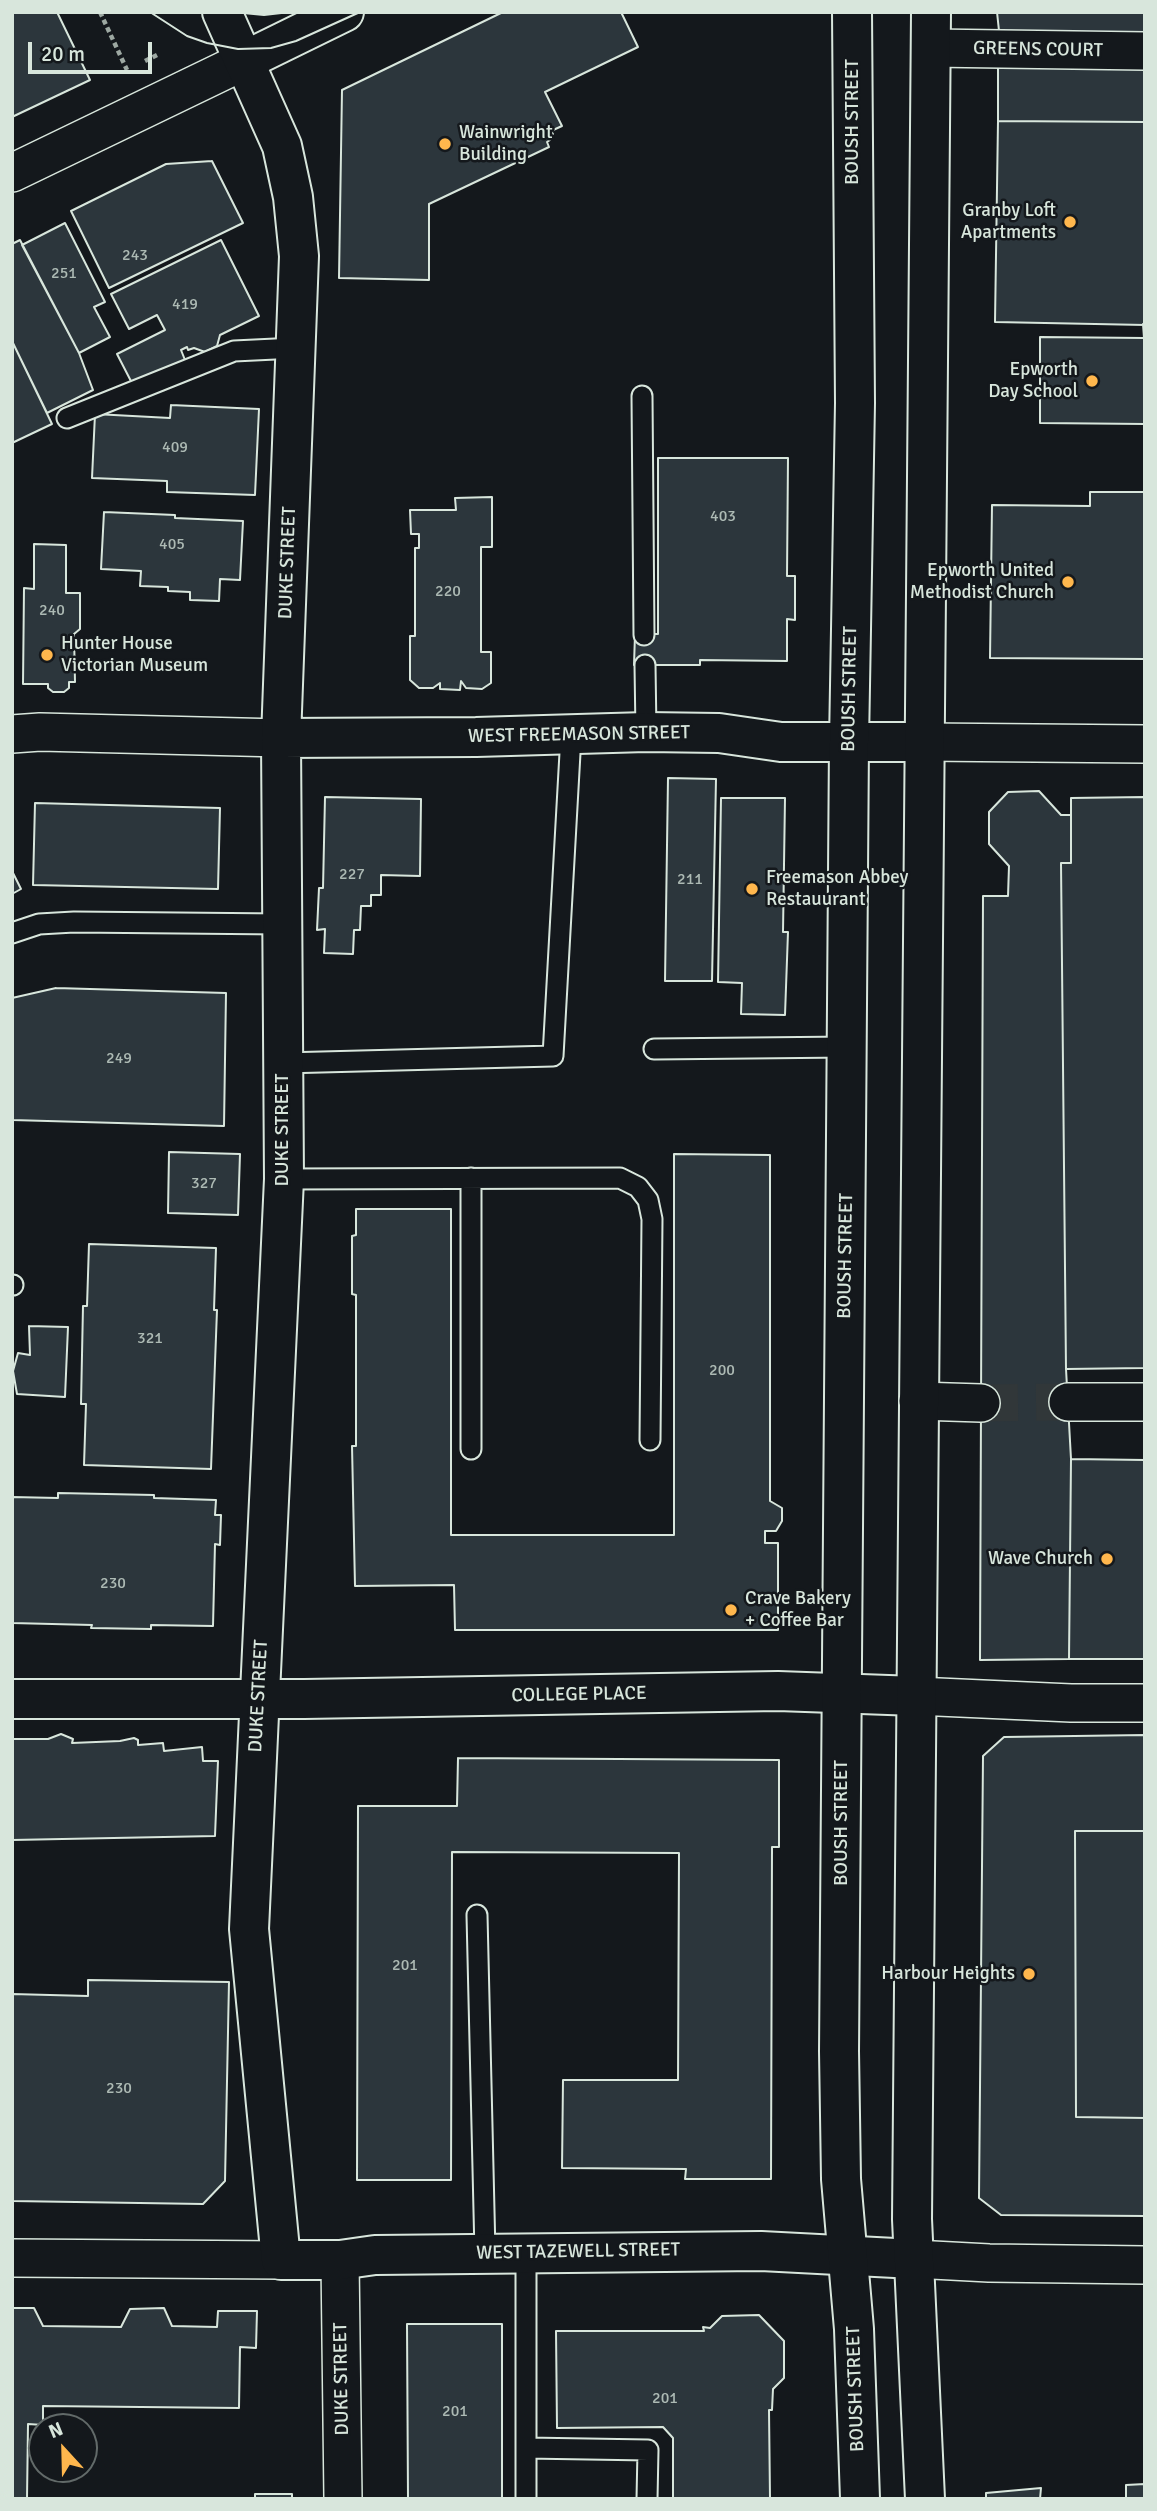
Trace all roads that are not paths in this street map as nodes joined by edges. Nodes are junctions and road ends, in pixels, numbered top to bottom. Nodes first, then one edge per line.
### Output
1 (222, 12) edge
2 (344, 12) edge
3 (852, 12) edge
4 (931, 30) edge
5 (1145, 51) edge
6 (244, 61) junction
7 (12, 173) edge
8 (296, 348) junction
9 (642, 396) dead end
10 (67, 418) dead end
11 (644, 635) dead end
12 (645, 665) dead end
13 (646, 732) junction
14 (12, 734) edge
15 (571, 735) junction
16 (281, 738) junction
17 (849, 742) junction
18 (925, 742) junction
19 (1145, 744) edge
20 (282, 924) junction
21 (12, 933) edge
22 (848, 1047) junction
23 (654, 1049) dead end
24 (283, 1063) junction
25 (471, 1178) junction
26 (284, 1179) junction
27 (918, 1401) junction
28 (1068, 1402) tunnel mouth
29 (1145, 1402) edge
30 (981, 1403) tunnel mouth
31 (650, 1440) dead end
32 (471, 1449) dead end
33 (842, 1693) junction
34 (916, 1696) junction
35 (12, 1699) edge
36 (258, 1699) junction
37 (1145, 1703) edge
38 (477, 1915) dead end
39 (485, 2253) junction
40 (526, 2253) junction
41 (848, 2255) junction
42 (12, 2258) edge
43 (915, 2259) junction
44 (281, 2260) junction
45 (340, 2260) junction
46 (1145, 2265) edge
47 (527, 2448) junction
48 (343, 2499) edge
49 (526, 2499) edge
50 (648, 2499) edge
51 (860, 2499) edge
52 (925, 2499) edge

1 - 6 main road, DUKE STREET
2 - 6 main road
3 - 17 main road, BOUSH STREET
4 - 5 street, GREENS COURT
4 - 18 main road
6 - 7 street
6 - 8 main road, DUKE STREET
8 - 10 lane
8 - 16 main road, DUKE STREET
9 - 11 lane
12 - 13 lane
13 - 15 main road, WEST FREEMASON STREET
13 - 17 main road, WEST FREEMASON STREET
14 - 16 street, WEST FREEMASON STREET
15 - 16 main road, WEST FREEMASON STREET
15 - 24 lane
16 - 20 main road, DUKE STREET
17 - 18 main road, WEST FREEMASON STREET
17 - 22 main road, BOUSH STREET
18 - 19 street, WEST FREEMASON STREET
18 - 27 main road
20 - 21 lane
20 - 24 main road, DUKE STREET
22 - 23 lane
22 - 33 main road, BOUSH STREET
24 - 26 main road, DUKE STREET
25 - 26 lane
25 - 31 lane
25 - 32 lane
26 - 36 main road, DUKE STREET
27 - 30 street
27 - 34 main road
28 - 29 street
33 - 34 main road, COLLEGE PLACE
33 - 36 main road, COLLEGE PLACE
33 - 41 main road, BOUSH STREET
34 - 37 street, COLLEGE PLACE
34 - 43 main road
35 - 36 main road, COLLEGE PLACE
36 - 44 main road, DUKE STREET
38 - 39 lane
39 - 40 main road, WEST TAZEWELL STREET
39 - 45 main road, WEST TAZEWELL STREET
40 - 41 main road, WEST TAZEWELL STREET
40 - 47 lane
41 - 43 main road, WEST TAZEWELL STREET
41 - 51 main road, BOUSH STREET
42 - 44 street, WEST TAZEWELL STREET
43 - 46 street, WEST TAZEWELL STREET
43 - 52 main road
44 - 45 main road, WEST TAZEWELL STREET
45 - 48 street, DUKE STREET
47 - 49 lane
47 - 50 lane

